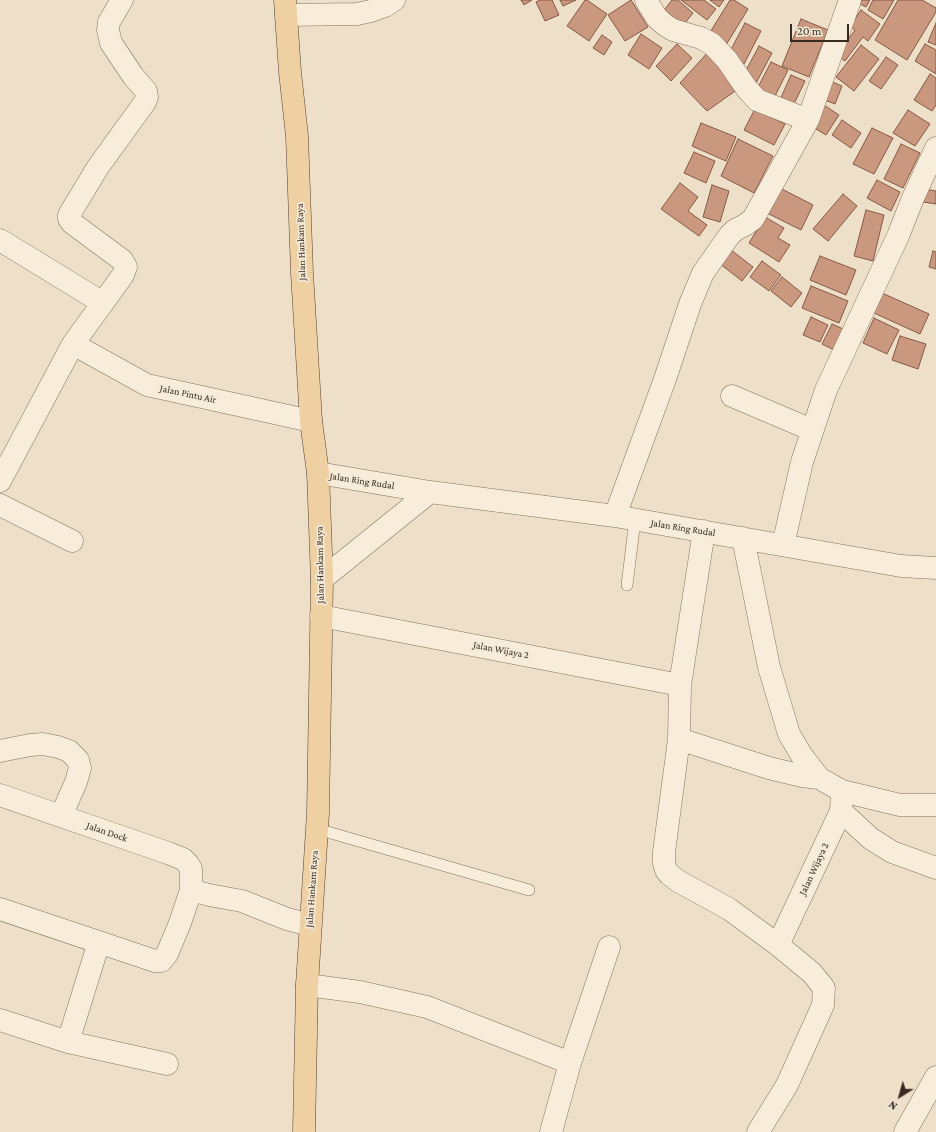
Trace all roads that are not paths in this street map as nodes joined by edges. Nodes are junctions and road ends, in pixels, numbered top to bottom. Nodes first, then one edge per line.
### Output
1 (122, 0) edge
2 (394, 0) edge
3 (646, 0) edge
4 (850, 0) edge
5 (286, 8) edge
6 (808, 120) junction
7 (936, 148) edge
8 (929, 178) edge
9 (0, 240) edge
10 (103, 303) junction
11 (73, 344) junction
12 (732, 396) dead end
13 (311, 421) junction
14 (812, 430) junction
15 (318, 473) junction
16 (0, 481) edge
17 (430, 492) junction
18 (0, 505) edge
19 (625, 518) junction
20 (704, 531) junction
21 (743, 538) junction
22 (72, 541) dead end
23 (783, 545) junction
24 (936, 568) edge
25 (322, 579) junction
26 (627, 585) dead end
27 (321, 616) junction
28 (680, 685) junction
29 (679, 739) junction
30 (0, 751) edge
31 (819, 778) junction
32 (0, 794) edge
33 (842, 801) junction
34 (936, 805) edge
35 (61, 816) junction
36 (317, 829) junction
37 (936, 868) edge
38 (529, 890) dead end
39 (200, 892) junction
40 (0, 909) edge
41 (310, 925) junction
42 (99, 942) junction
43 (778, 945) junction
44 (608, 947) dead end
45 (307, 985) junction
46 (0, 1020) edge
47 (68, 1042) junction
48 (570, 1062) junction
49 (167, 1064) dead end
50 (936, 1077) edge
51 (304, 1132) edge
52 (551, 1132) edge
53 (758, 1132) edge
54 (905, 1132) edge

1 - 10 street
2 - 5 street
3 - 6 street
4 - 6 street
5 - 13 main road, Jalan Hankam Raya
6 - 19 street
7 - 8 street
8 - 14 street
9 - 10 street
10 - 11 street
11 - 13 street, Jalan Pintu Air
11 - 16 street
12 - 14 street
13 - 15 main road, Jalan Hankam Raya
14 - 23 street
15 - 17 street, Jalan Ring Rudal
15 - 25 main road, Jalan Hankam Raya
17 - 19 street, Jalan Ring Rudal
17 - 25 street
18 - 22 street
19 - 20 street, Jalan Ring Rudal
19 - 26 lane
20 - 21 street, Jalan Ring Rudal
20 - 28 street
21 - 23 street, Jalan Ring Rudal
21 - 31 street
23 - 24 street, Jalan Ring Rudal
25 - 27 main road, Jalan Hankam Raya
27 - 28 street, Jalan Wijaya 2
27 - 36 main road, Jalan Hankam Raya
28 - 29 street
29 - 31 street
29 - 43 street
30 - 35 street
31 - 33 street
32 - 35 street, Jalan Dock
33 - 34 street
33 - 37 street
33 - 43 street, Jalan Wijaya 2
35 - 39 street, Jalan Dock
36 - 38 lane
36 - 41 main road, Jalan Hankam Raya
39 - 41 street
39 - 42 street, Jalan Dock
40 - 42 street
41 - 45 main road, Jalan Hankam Raya
42 - 47 street
43 - 53 street
44 - 48 street
45 - 48 street
45 - 51 main road, Jalan Hankam Raya
46 - 47 street
47 - 49 street
48 - 52 street
50 - 54 street

